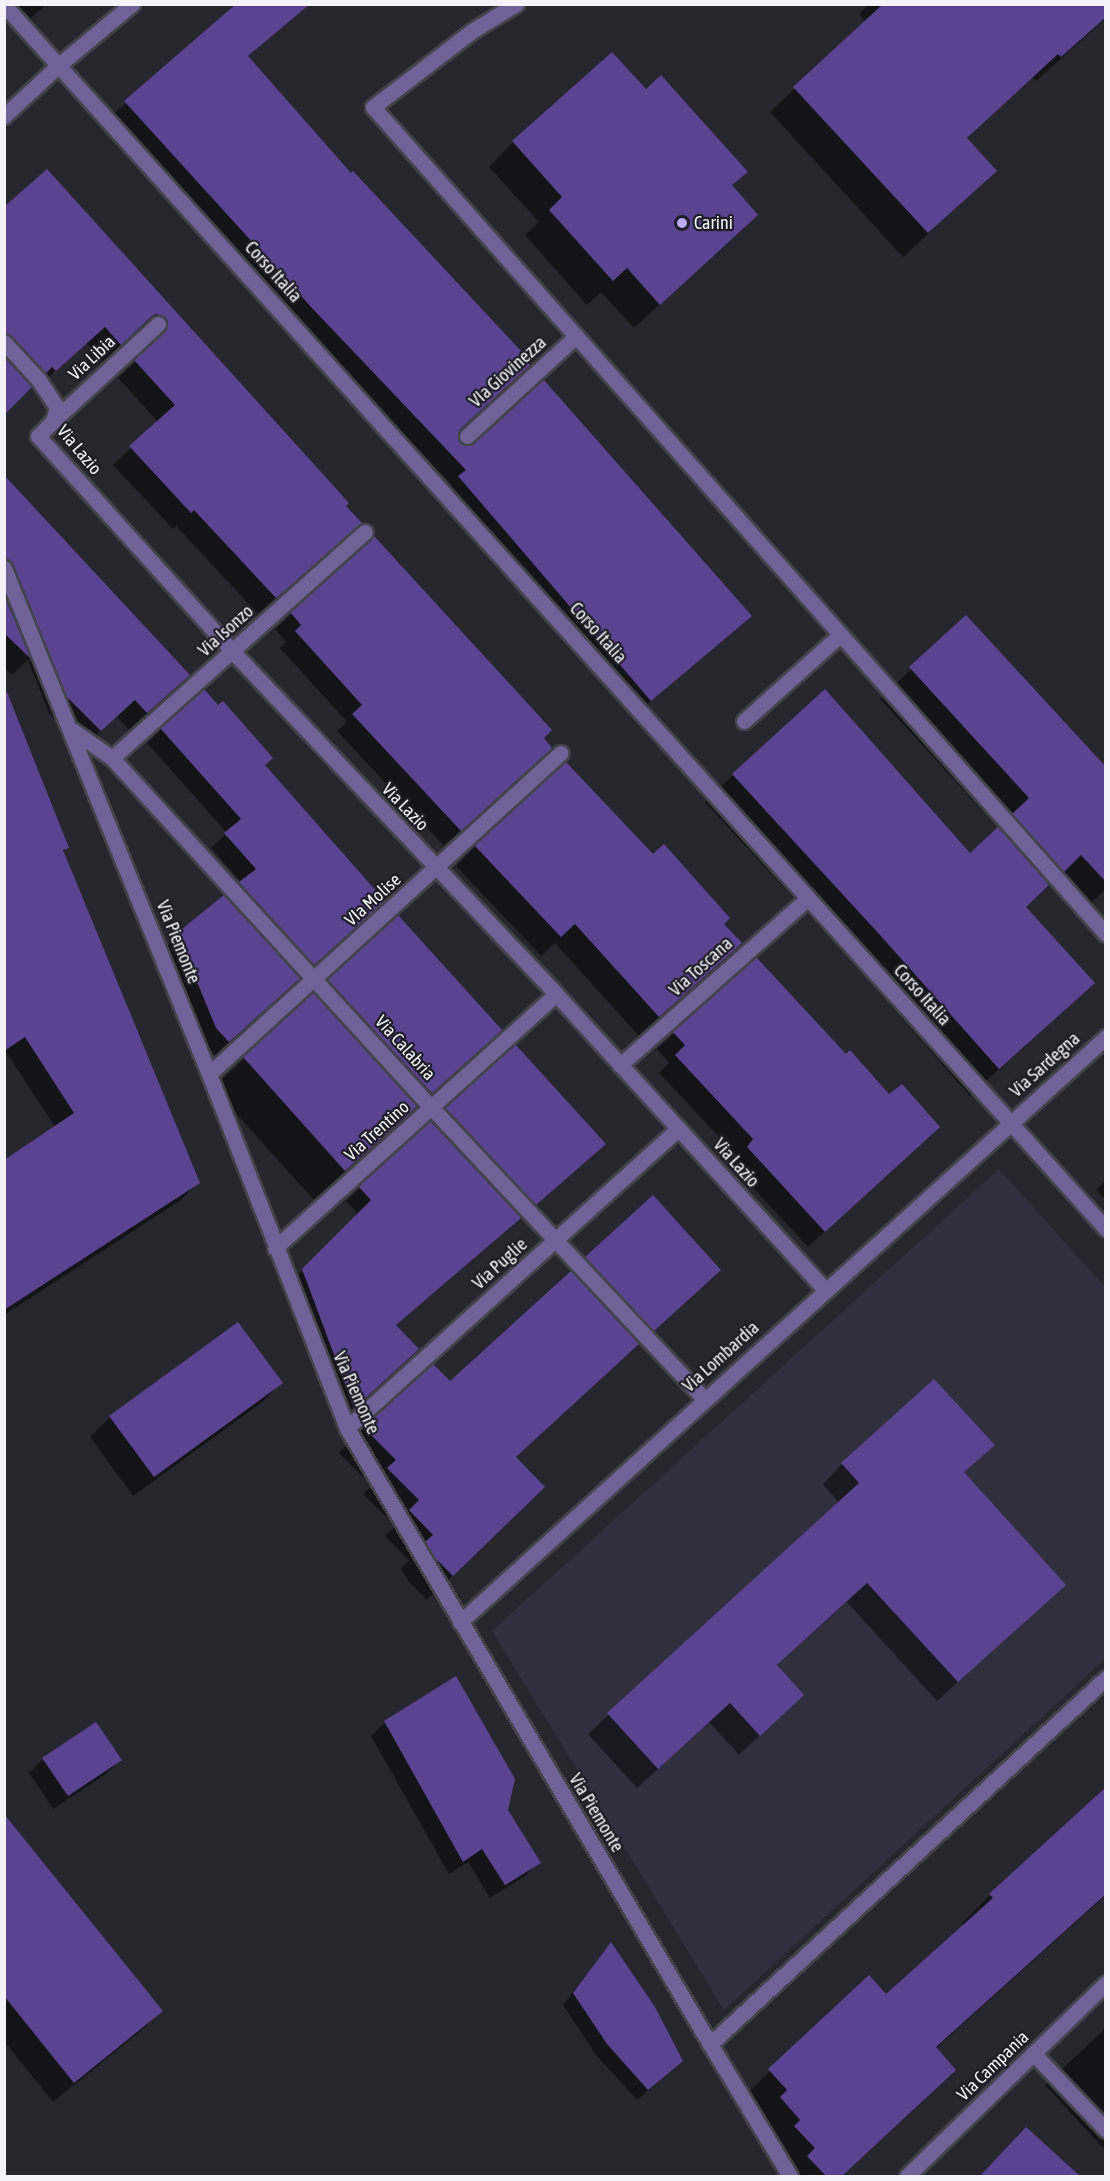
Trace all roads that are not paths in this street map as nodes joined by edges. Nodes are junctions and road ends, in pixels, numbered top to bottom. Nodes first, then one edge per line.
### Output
1 (132, 4) edge
2 (516, 4) edge
3 (4, 5) edge
4 (60, 64) junction
5 (4, 116) edge
6 (158, 324) dead end
7 (576, 336) junction
8 (4, 342) edge
9 (53, 421) junction
10 (466, 436) dead end
11 (364, 532) dead end
12 (4, 568) edge
13 (840, 635) junction
14 (232, 652) junction
15 (744, 721) dead end
16 (72, 730) junction
17 (561, 753) dead end
18 (112, 758) junction
19 (437, 868) junction
20 (808, 898) junction
21 (1106, 934) edge
22 (316, 979) junction
23 (556, 994) junction
24 (1106, 1037) edge
25 (620, 1065) junction
26 (209, 1074) junction
27 (432, 1108) junction
28 (1010, 1122) junction
29 (679, 1128) junction
30 (1106, 1229) edge
31 (555, 1241) junction
32 (275, 1248) junction
33 (825, 1290) junction
34 (704, 1399) junction
35 (347, 1428) junction
36 (460, 1622) junction
37 (1106, 1678) edge
38 (1106, 1983) edge
39 (710, 2044) junction
40 (1033, 2053) junction
41 (1106, 2130) edge
42 (790, 2176) edge
43 (907, 2176) edge

1 - 4 street
2 - 7 street
3 - 4 street, Corso Italia
4 - 5 street
4 - 20 street, Corso Italia
6 - 9 street, Via Libia
7 - 10 street, VIa Giovinezza
7 - 13 street
8 - 9 street, Via Lazio
9 - 14 street, Via Lazio
11 - 14 street, Via Isonzo
12 - 16 street, Via Piemonte
13 - 15 street
13 - 21 street
14 - 18 street, Via Isonzo
14 - 19 street, Via Lazio
16 - 18 street, Via Calabria
16 - 26 street, Via Piemonte
17 - 19 street, VIa Molise
18 - 22 street, Via Calabria
19 - 22 street, VIa Molise
19 - 23 street, Via Lazio
20 - 25 street, Via Toscana
20 - 28 street, Corso Italia
22 - 26 street, VIa Molise
22 - 27 street, Via Calabria
23 - 25 street, Via Lazio
23 - 27 street, Via Trentino
24 - 28 street, Via Sardegna
25 - 29 street, Via Lazio
26 - 32 street, Via Piemonte
27 - 31 street, Via Calabria
27 - 32 street, Via Trentino
28 - 30 street, Corso Italia
28 - 33 street, Via Lombardia
29 - 31 street, Via Puglie
29 - 33 street, Via Lazio
31 - 34 street, Via Calabria
31 - 35 street, Via Puglie
32 - 35 street, Via Piemonte
33 - 34 street, Via Lombardia
34 - 36 street, Via Lombardia
35 - 36 street, Via Piemonte
36 - 39 street, Via Piemonte
37 - 39 street
38 - 40 street, Via Campania
39 - 42 street, Via Piemonte
40 - 41 street
40 - 43 street, Via Campania

